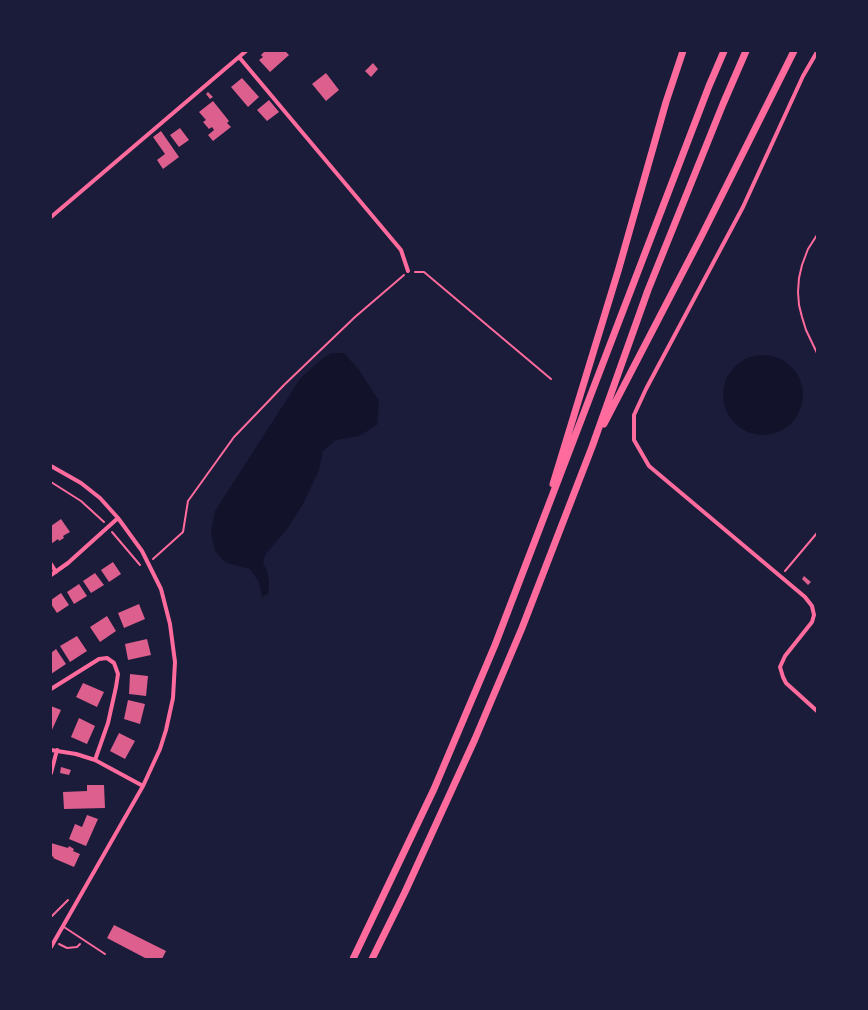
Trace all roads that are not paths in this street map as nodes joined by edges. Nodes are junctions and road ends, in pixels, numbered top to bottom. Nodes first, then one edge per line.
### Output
1 (246, 51) edge
2 (683, 51) edge
3 (724, 51) edge
4 (746, 51) edge
5 (794, 51) edge
6 (817, 52) edge
7 (239, 57) junction
8 (51, 218) edge
9 (408, 271) road end
10 (592, 447) junction
11 (51, 466) edge
12 (118, 518) junction
13 (540, 529) junction
14 (51, 564) edge
15 (56, 572) junction
16 (51, 575) edge
17 (51, 689) edge
18 (817, 711) edge
19 (51, 750) edge
20 (57, 750) junction
21 (94, 760) junction
22 (51, 773) edge
23 (143, 786) junction
24 (63, 926) junction
25 (51, 947) edge
26 (105, 954) dead end
27 (353, 959) edge
28 (372, 959) edge

1 - 7 street
2 - 13 main road
3 - 13 main road
4 - 10 main road
5 - 10 main road
6 - 18 street
7 - 8 street
7 - 9 street
10 - 28 main road
11 - 12 street
12 - 15 street
12 - 23 street
13 - 27 main road
14 - 15 street
15 - 16 street
17 - 21 street
19 - 20 street
20 - 21 street
20 - 22 street
21 - 23 street
23 - 24 street
24 - 25 street
24 - 26 lane

